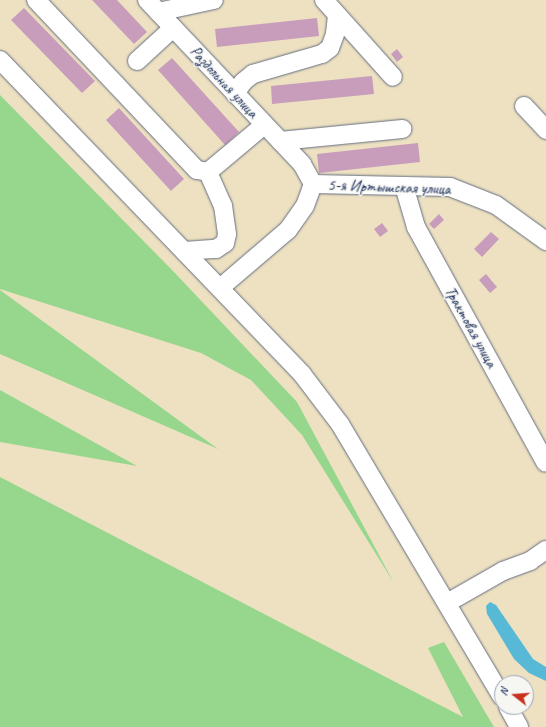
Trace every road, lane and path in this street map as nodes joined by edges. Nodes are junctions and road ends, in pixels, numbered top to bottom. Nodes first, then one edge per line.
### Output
1 (36, 0) edge
2 (214, 0) edge
3 (324, 0) edge
4 (153, 6) edge
5 (337, 15) junction
6 (173, 28) junction
7 (0, 60) edge
8 (136, 61) dead end
9 (393, 77) dead end
10 (235, 94) junction
11 (524, 106) dead end
12 (264, 124) junction
13 (402, 129) dead end
14 (546, 130) edge
15 (280, 141) junction
16 (302, 164) joint
17 (208, 172) junction
18 (313, 184) junction
19 (404, 186) junction
20 (546, 241) edge
21 (184, 251) junction
22 (220, 288) junction
23 (546, 463) edge
24 (546, 550) edge
25 (447, 603) junction
26 (494, 684) edge
27 (512, 715) edge
28 (519, 727) edge

1 - 17 street
2 - 4 street
3 - 5 street
4 - 6 street, Раздольная улица
5 - 9 street
5 - 10 street
6 - 8 street
6 - 10 street, Раздольная улица
7 - 21 street
10 - 12 street, Раздольная улица
11 - 14 street
12 - 15 street, Раздольная улица
12 - 17 street
13 - 15 street
15 - 16 street, Раздольная улица
16 - 18 street, 5-я Иртышская улица
17 - 21 street
18 - 19 street, 5-я Иртышская улица
18 - 22 street
19 - 20 street, 5-я Иртышская улица
19 - 23 street, Трактовая улица
21 - 22 street
22 - 25 street
24 - 25 street
25 - 26 street
27 - 28 street

